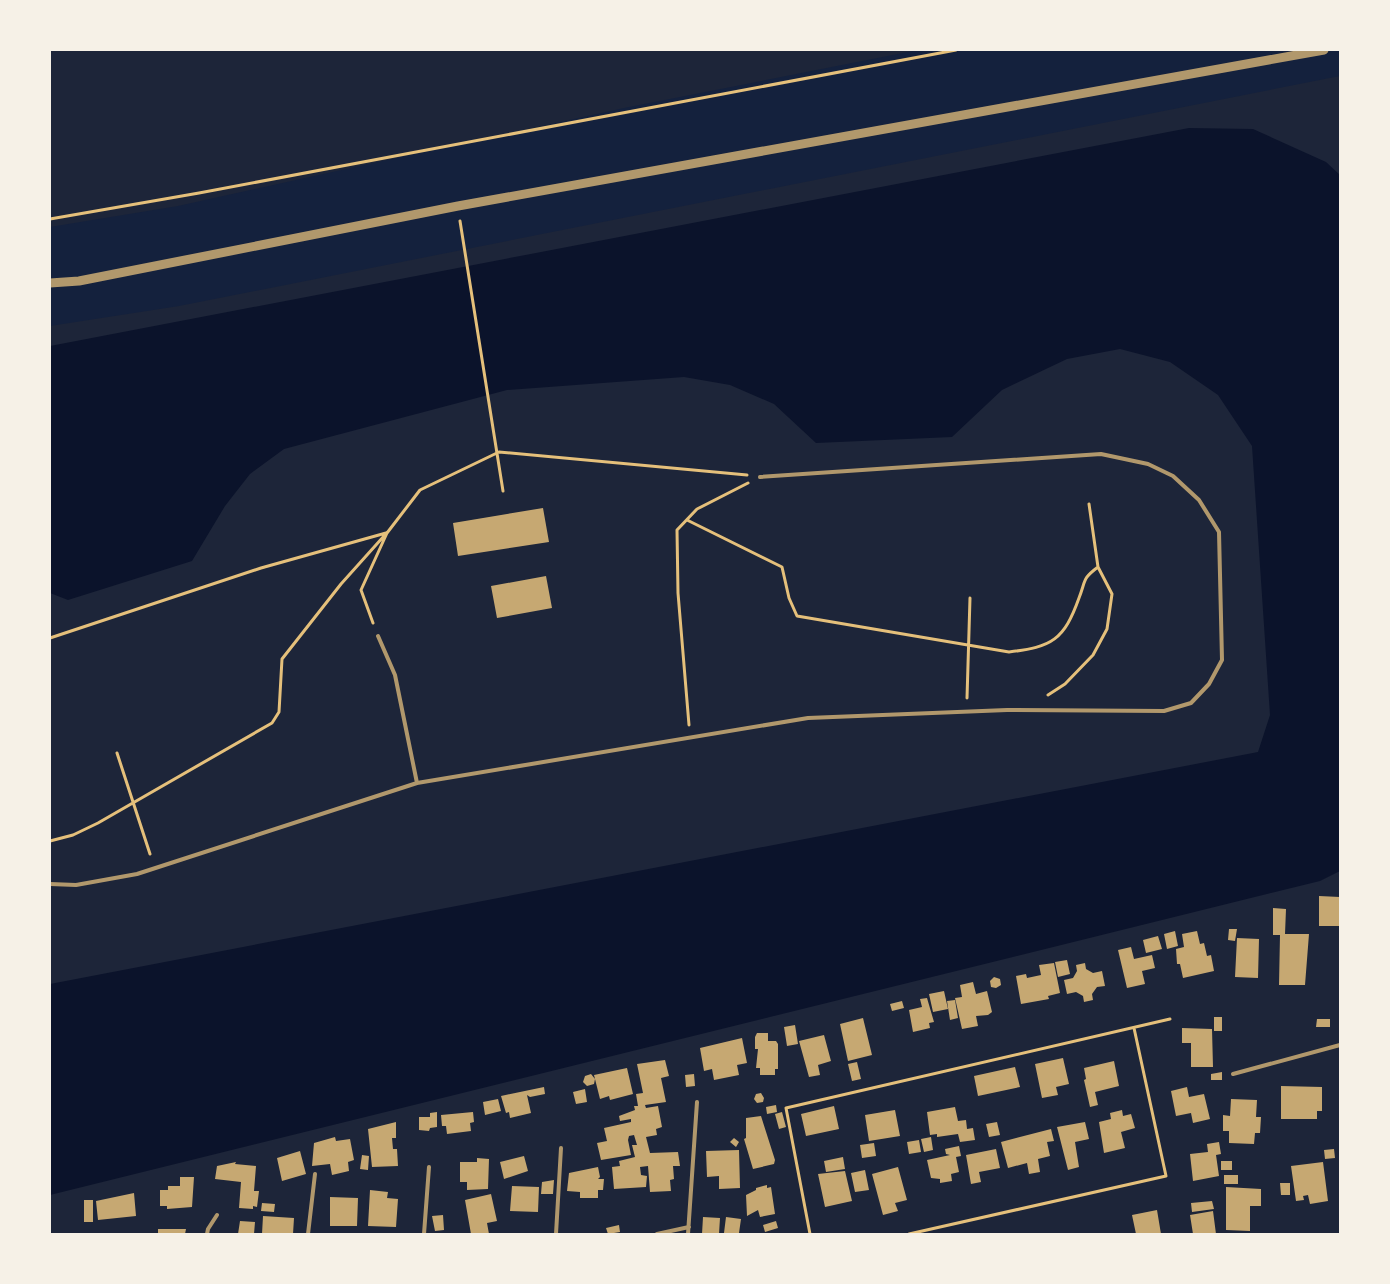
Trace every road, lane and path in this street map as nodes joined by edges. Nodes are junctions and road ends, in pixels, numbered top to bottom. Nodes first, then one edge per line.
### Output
1 (956, 50) edge
2 (1324, 50) edge
3 (458, 206) junction
4 (50, 219) edge
5 (50, 283) edge
6 (499, 452) junction
7 (760, 477) junction
8 (503, 491) dead end
9 (1089, 504) dead end
10 (687, 520) junction
11 (386, 533) junction
12 (1098, 566) junction
13 (970, 598) dead end
14 (378, 636) joint
15 (50, 638) edge
16 (967, 645) junction
17 (967, 693) dead end
18 (1024, 710) junction
19 (690, 737) junction
20 (117, 752) dead end
21 (417, 783) junction
22 (134, 802) junction
23 (50, 841) edge
24 (149, 846) dead end
25 (50, 884) edge
26 (1170, 1019) dead end
27 (1134, 1028) junction
28 (1340, 1045) edge
29 (1233, 1074) dead end
30 (697, 1102) dead end
31 (562, 1148) dead end
32 (428, 1167) dead end
33 (315, 1174) dead end
34 (217, 1215) dead end
35 (689, 1228) junction
36 (207, 1234) edge
37 (308, 1234) edge
38 (424, 1234) edge
39 (556, 1234) edge
40 (657, 1234) edge
41 (688, 1234) edge
42 (810, 1234) edge
43 (909, 1234) edge

1 - 4 path
2 - 3 street
3 - 5 street
3 - 6 path
6 - 7 path
6 - 8 path
6 - 11 path
7 - 10 path
7 - 18 lane
9 - 12 path
10 - 16 path
10 - 19 path
11 - 14 path
11 - 15 path
11 - 22 path
12 - 16 path
12 - 18 path
13 - 16 path
14 - 21 lane
16 - 17 path
18 - 19 lane
19 - 21 lane
20 - 22 path
21 - 25 lane
22 - 23 path
22 - 24 path
26 - 27 path
27 - 42 path
27 - 43 path
28 - 29 lane
30 - 35 lane
31 - 39 lane
32 - 38 lane
33 - 37 lane
34 - 36 lane
35 - 40 lane
35 - 41 lane

